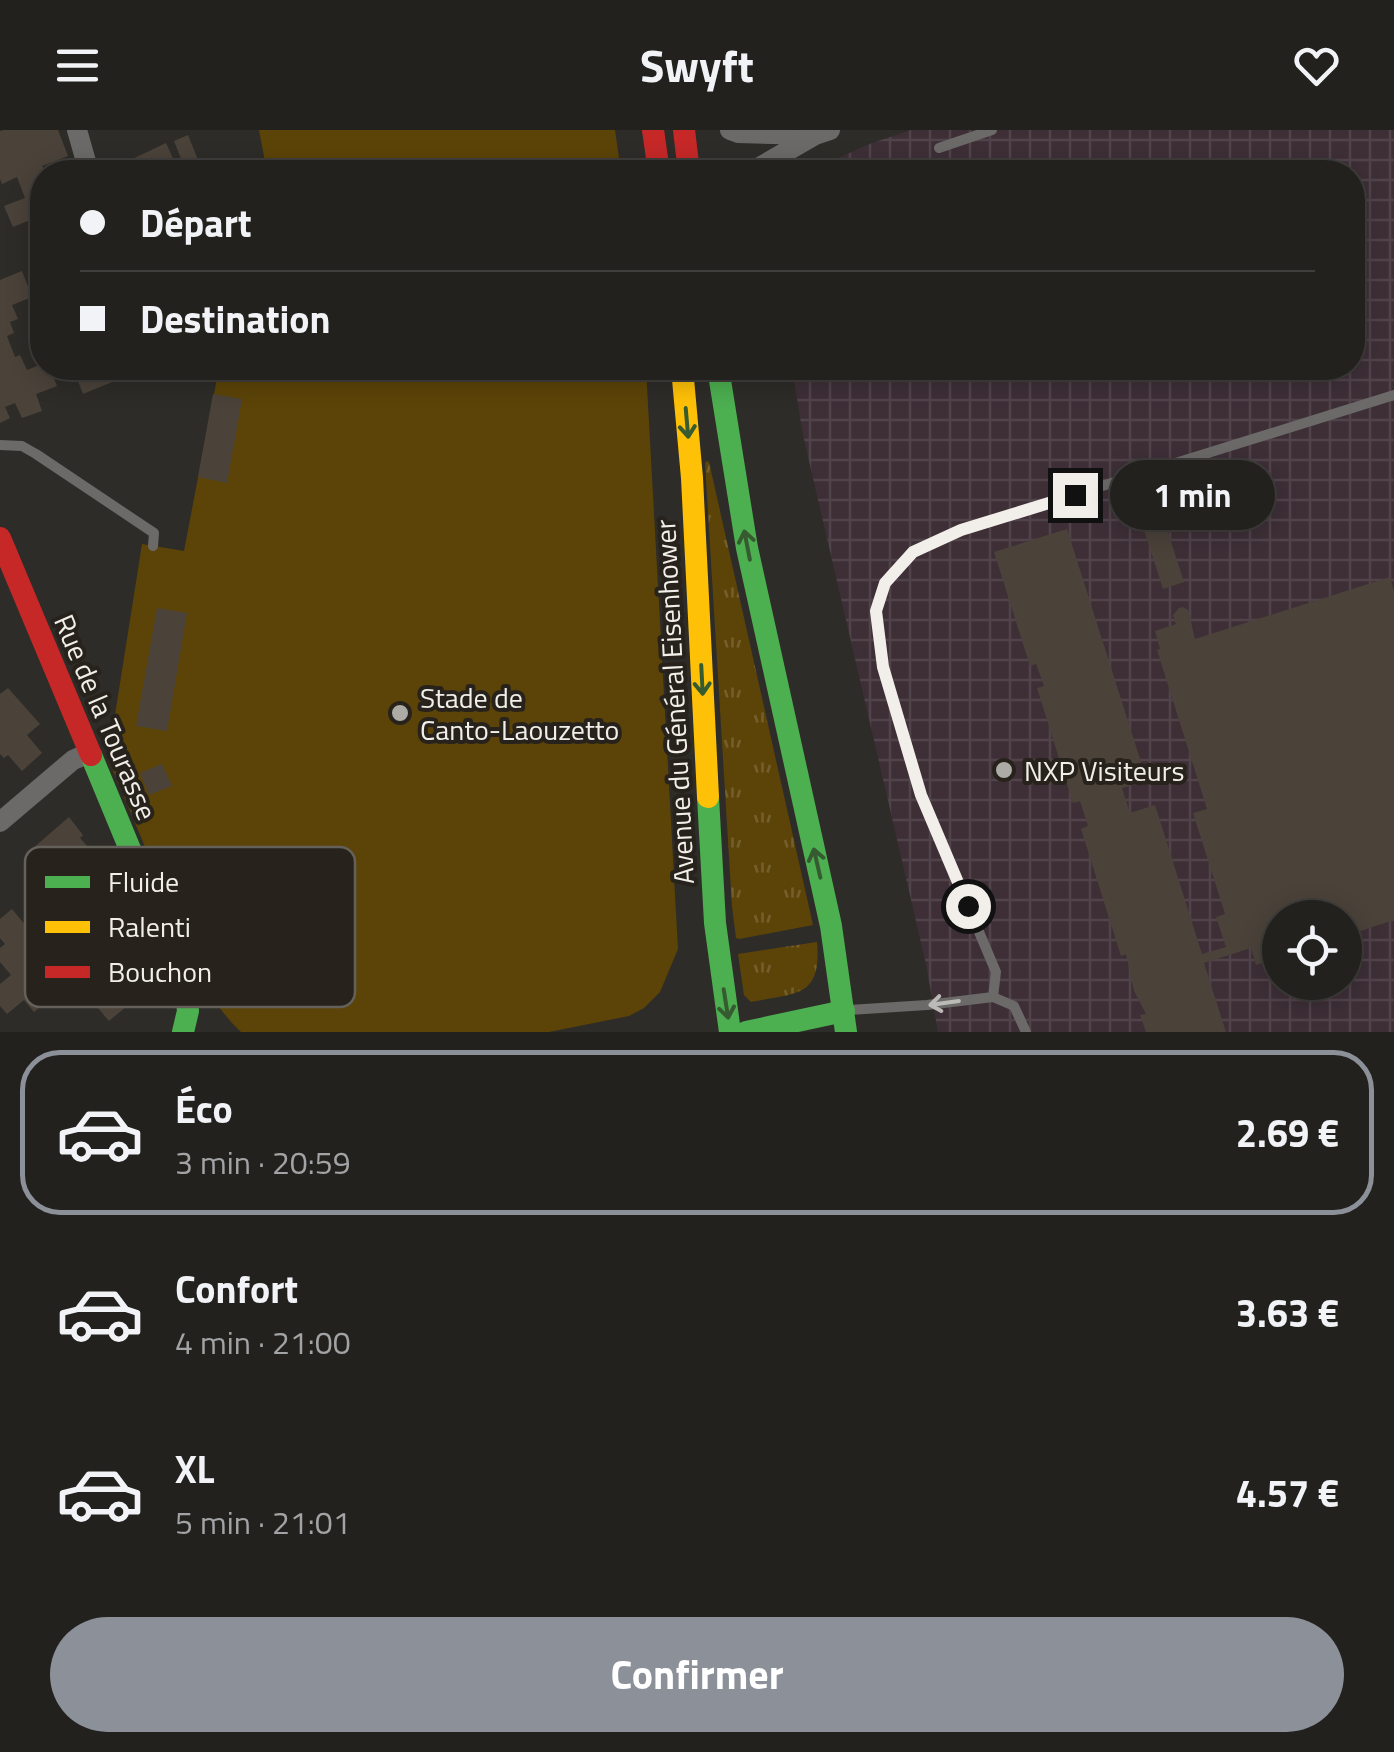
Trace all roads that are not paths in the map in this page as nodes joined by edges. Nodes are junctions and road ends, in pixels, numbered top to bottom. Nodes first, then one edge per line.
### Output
1 (77, 130) edge
2 (653, 130) edge
3 (684, 130) edge
4 (730, 130) edge
5 (992, 130) edge
6 (822, 132) edge
7 (939, 148) dead end
8 (86, 160) edge
9 (657, 160) edge
10 (688, 160) edge
11 (772, 160) edge
12 (683, 380) edge
13 (720, 380) edge
14 (1394, 395) edge
15 (0, 445) edge
16 (0, 538) edge
17 (152, 546) dead end
18 (88, 753) junction
19 (0, 822) edge
20 (128, 847) edge
21 (993, 997) junction
22 (188, 1007) edge
23 (845, 1021) edge
24 (184, 1032) edge
25 (730, 1032) edge
26 (746, 1032) edge
27 (1026, 1032) edge

1 - 8 street
2 - 9 main road
3 - 10 main road
4 - 6 street
5 - 7 lane
6 - 11 street
12 -> 25 main road, Avenue du Général Eisenhower
23 -> 13 main road
14 - 21 lane
15 - 17 lane
16 - 18 main road, Rue de la Tourasse
18 - 19 street
18 - 20 main road, Rue de la Tourasse
21 -> 23 lane
21 - 27 lane
22 - 24 main road, Rue de la Tourasse
23 - 26 main road

